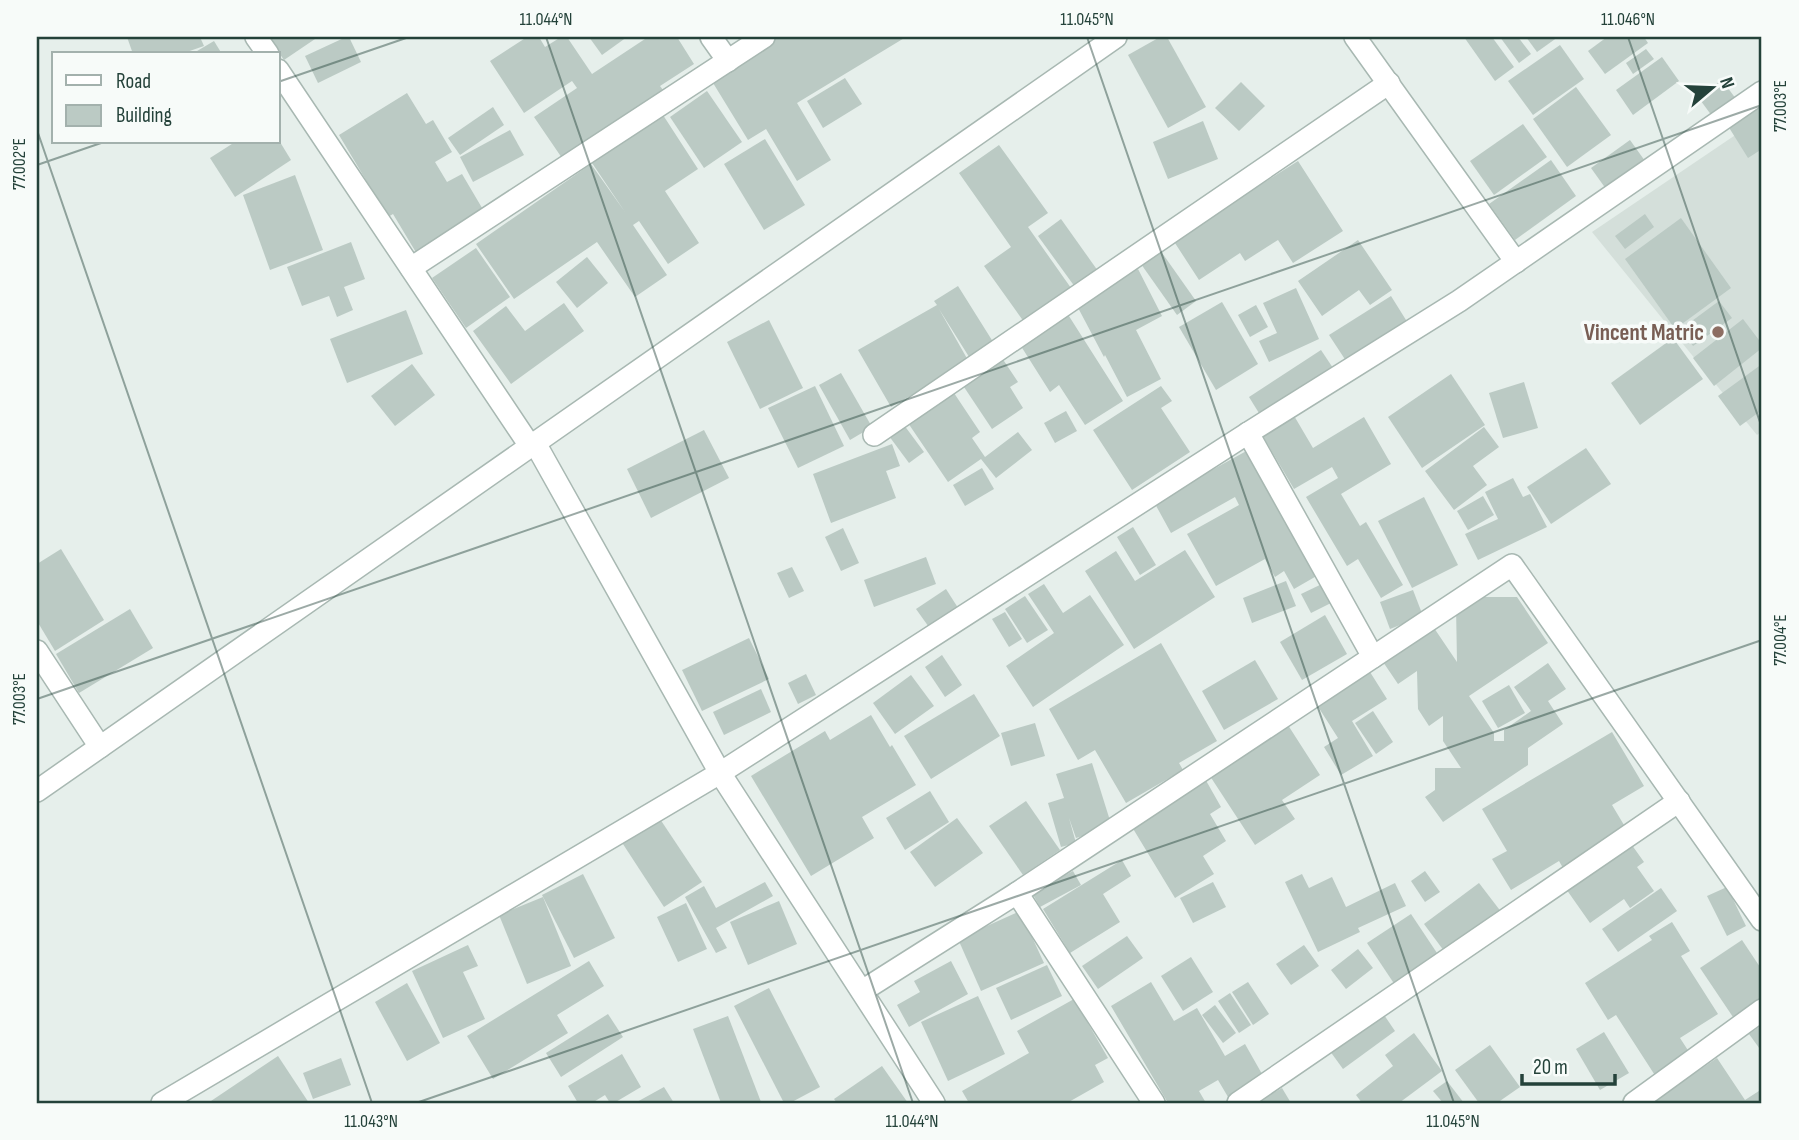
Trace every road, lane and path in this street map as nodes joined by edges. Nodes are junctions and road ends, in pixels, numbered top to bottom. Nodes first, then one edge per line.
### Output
1 (256, 37) edge
2 (711, 37) edge
3 (764, 37) edge
4 (1116, 37) edge
5 (1355, 37) edge
6 (1091, 44) edge
7 (267, 52) edge
8 (728, 61) junction
9 (280, 73) edge
10 (1389, 83) junction
11 (1762, 92) edge
12 (1516, 262) junction
13 (411, 268) junction
14 (1248, 433) junction
15 (874, 435) dead end
16 (533, 445) junction
17 (37, 651) edge
18 (1373, 657) junction
19 (100, 747) junction
20 (720, 773) junction
21 (37, 792) edge
22 (1679, 801) junction
23 (1017, 893) junction
24 (1762, 920) edge
25 (862, 991) junction
26 (1762, 1010) edge
27 (162, 1103) edge
28 (934, 1103) edge
29 (1154, 1103) edge
30 (1238, 1103) edge
31 (1634, 1103) edge

1 - 7 street
2 - 8 street
3 - 8 street
4 - 6 street
5 - 10 street
6 - 16 street
8 - 13 street
9 - 13 street
10 - 12 street
10 - 15 street
11 - 12 street
12 - 14 street
13 - 16 street
14 - 18 street
14 - 20 street
16 - 19 street
16 - 20 street
17 - 19 street
18 - 22 street
18 - 23 street
19 - 21 street
20 - 25 street
20 - 27 street
22 - 24 street
22 - 30 street
23 - 25 street
23 - 29 street
25 - 28 street
26 - 31 street

